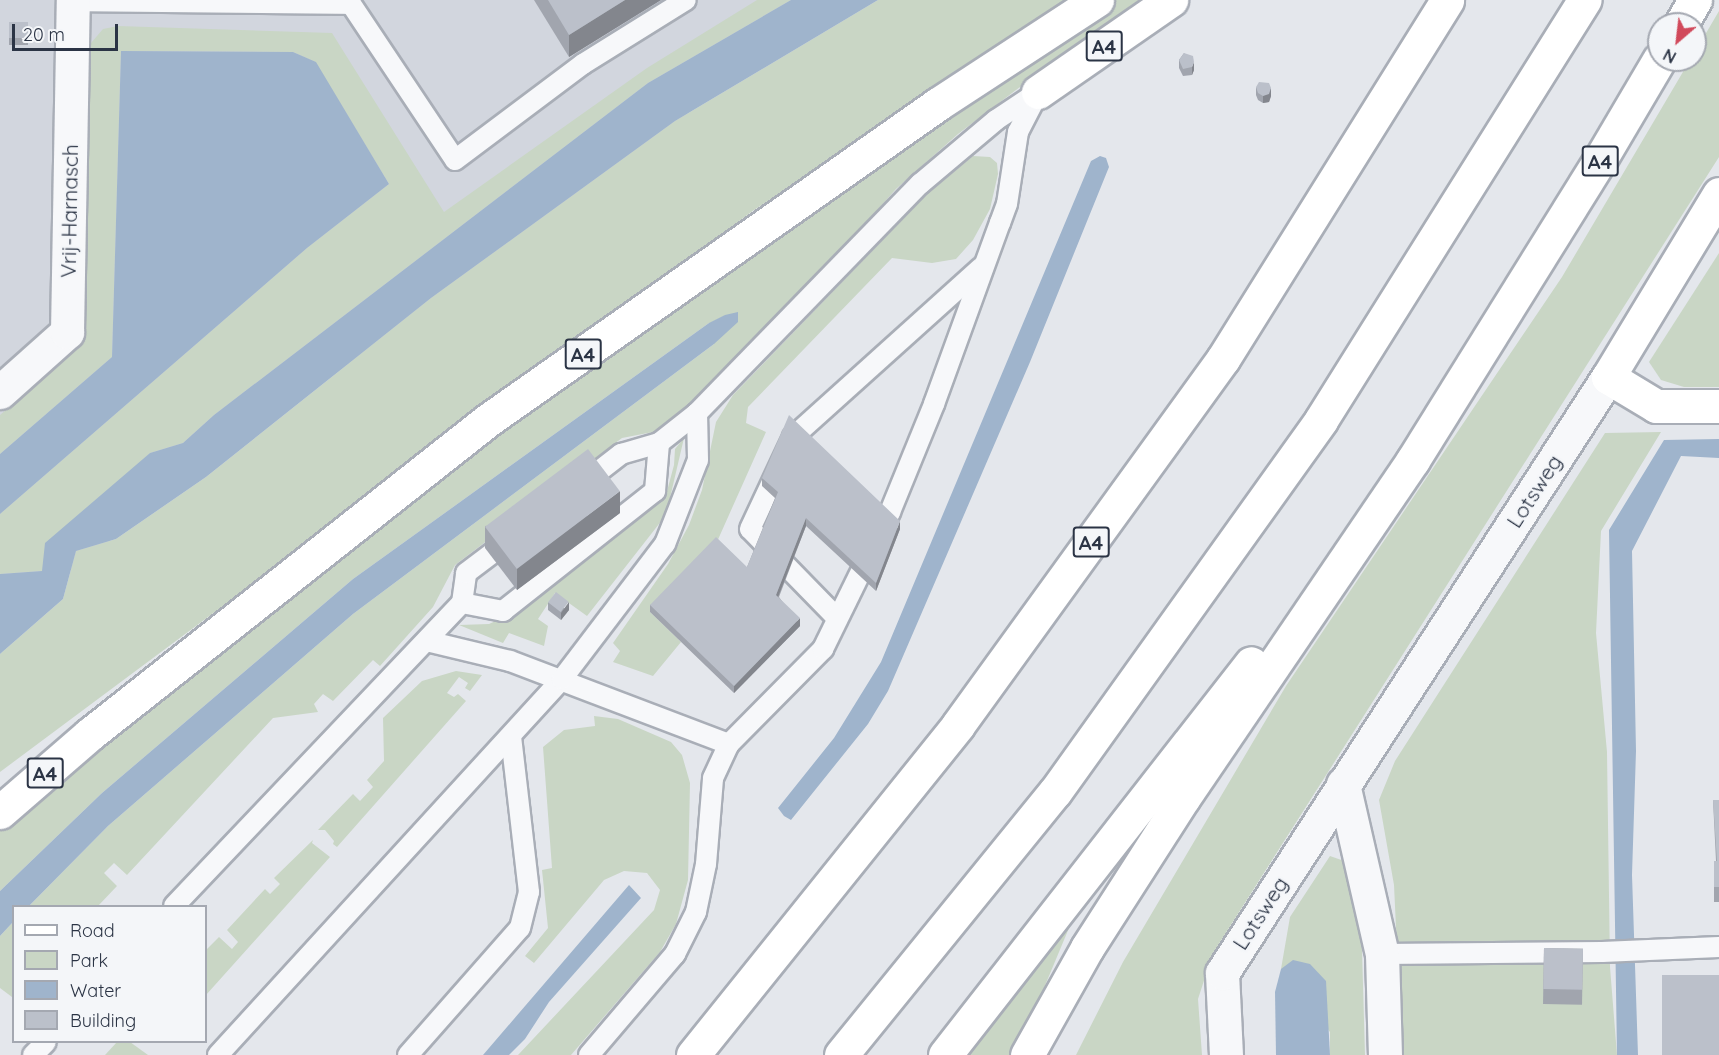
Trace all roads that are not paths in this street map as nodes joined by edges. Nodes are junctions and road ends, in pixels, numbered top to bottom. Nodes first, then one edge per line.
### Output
1 (73, 0) edge
2 (686, 0) edge
3 (1097, 0) edge
4 (1171, 0) edge
5 (1447, 0) edge
6 (1584, 0) edge
7 (315, 2) edge
8 (1652, 72) edge
9 (1038, 93) junction
10 (1719, 194) edge
11 (983, 266) junction
12 (1608, 377) junction
13 (0, 392) edge
14 (1719, 405) edge
15 (696, 413) junction
16 (659, 442) junction
17 (1413, 460) junction
18 (567, 496) edge
19 (530, 524) edge
20 (462, 603) junction
21 (837, 618) junction
22 (427, 641) junction
23 (562, 679) junction
24 (511, 736) junction
25 (729, 744) junction
26 (1343, 784) junction
27 (0, 812) edge
28 (175, 905) edge
29 (1719, 947) edge
30 (1382, 954) junction
31 (44, 1043) edge
32 (33, 1055) edge
33 (218, 1055) edge
34 (408, 1055) edge
35 (589, 1055) edge
36 (693, 1055) edge
37 (842, 1055) edge
38 (945, 1055) edge
39 (1027, 1055) edge
40 (1226, 1055) edge
41 (1385, 1055) edge

1 - 7 lane
1 - 13 street, Vrij-Harnasch
2 - 7 lane
3 - 27 main road, A4
4 - 9 main road, A4
5 - 36 main road, A4
6 - 37 main road
8 - 17 main road, A4
9 - 11 lane, A4
9 - 15 lane, A4
10 - 12 main road, Lotsweg
11 - 21 lane, A4
11 - 21 lane, A4
12 - 14 main road
12 - 26 street, Lotsweg
15 - 16 lane, A4
15 - 23 lane
16 - 18 lane, A4
16 - 20 lane
17 - 38 main road, A4
17 - 39 main road, A4
19 - 20 lane
20 - 22 lane
21 - 25 lane, A4
22 - 23 lane
22 - 28 lane
23 - 24 lane
23 - 25 lane
24 - 33 lane
24 - 34 lane
25 - 35 lane, A4
26 - 30 street
26 - 40 street, Lotsweg
29 - 30 lane
30 - 41 street
31 - 32 lane

